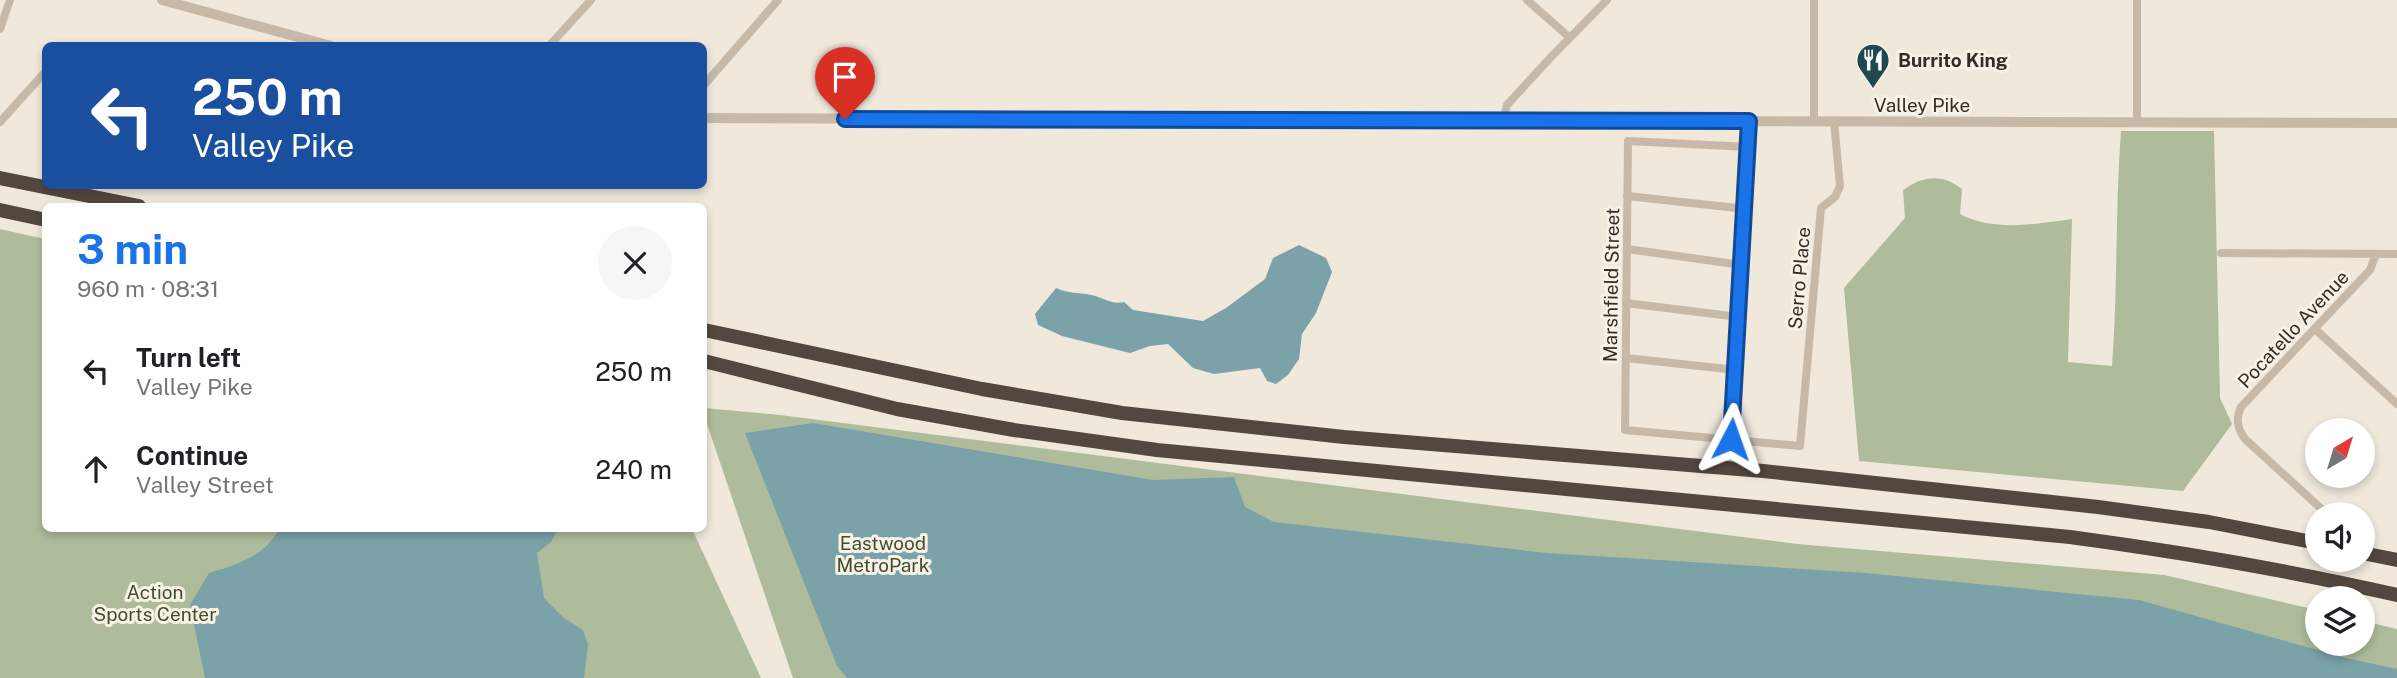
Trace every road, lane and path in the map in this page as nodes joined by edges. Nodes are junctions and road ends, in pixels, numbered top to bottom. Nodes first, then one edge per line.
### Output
1 (10, 0) edge
2 (162, 0) edge
3 (591, 0) edge
4 (778, 0) edge
5 (1527, 0) edge
6 (1607, 0) edge
7 (1814, 0) edge
8 (2137, 0) edge
9 (0, 29) edge
10 (1569, 37) junction
11 (316, 42) edge
12 (553, 42) edge
13 (42, 75) edge
14 (707, 82) edge
15 (707, 118) edge
16 (1503, 121) junction
17 (1749, 121) junction
18 (0, 122) edge
19 (1814, 122) junction
20 (1834, 122) junction
21 (2137, 122) junction
22 (2397, 123) edge
23 (1749, 147) junction
24 (0, 178) edge
25 (42, 186) edge
26 (55, 189) edge
27 (1627, 196) junction
28 (124, 203) edge
29 (1746, 209) junction
30 (0, 210) edge
31 (42, 219) edge
32 (1627, 249) junction
33 (2221, 253) dead end
34 (2376, 254) junction
35 (2397, 254) edge
36 (1742, 265) junction
37 (1626, 303) junction
38 (1739, 317) junction
39 (2315, 329) junction
40 (707, 331) edge
41 (1626, 358) junction
42 (707, 362) edge
43 (1736, 370) junction
44 (2397, 404) edge
45 (1731, 439) junction
46 (2314, 502) edge
47 (2305, 540) edge
48 (2375, 556) edge
49 (2397, 561) edge
50 (2397, 595) edge

1 - 9 street
2 - 11 street
3 - 12 street
4 - 14 street
5 - 10 street
6 - 10 street
7 - 19 street
8 - 21 street
10 - 16 street
13 - 18 street
15 - 16 street, Valley Pike
16 - 17 street, Valley Pike
17 - 19 street, Valley Pike
17 - 23 street
19 - 20 street, Valley Pike
20 - 21 street, Valley Pike
20 - 45 street, Serro Place
21 - 22 street, Valley Pike
23 - 27 street, Marshfield Street
23 - 29 street
24 - 25 highway
26 - 28 highway
27 - 29 street
27 - 32 street, Marshfield Street
29 - 36 street
30 - 31 highway
32 - 36 street
32 - 37 street, Marshfield Street
33 - 34 street
34 - 35 street
34 - 39 street, Pocatello Avenue
36 - 38 street
37 - 38 street
37 - 41 street, Marshfield Street
38 - 43 street
39 - 44 street
39 - 46 street, Pocatello Avenue
40 - 47 highway
41 - 43 street
41 - 45 street, Marshfield Street
42 - 50 highway
43 - 45 street
48 - 49 highway

